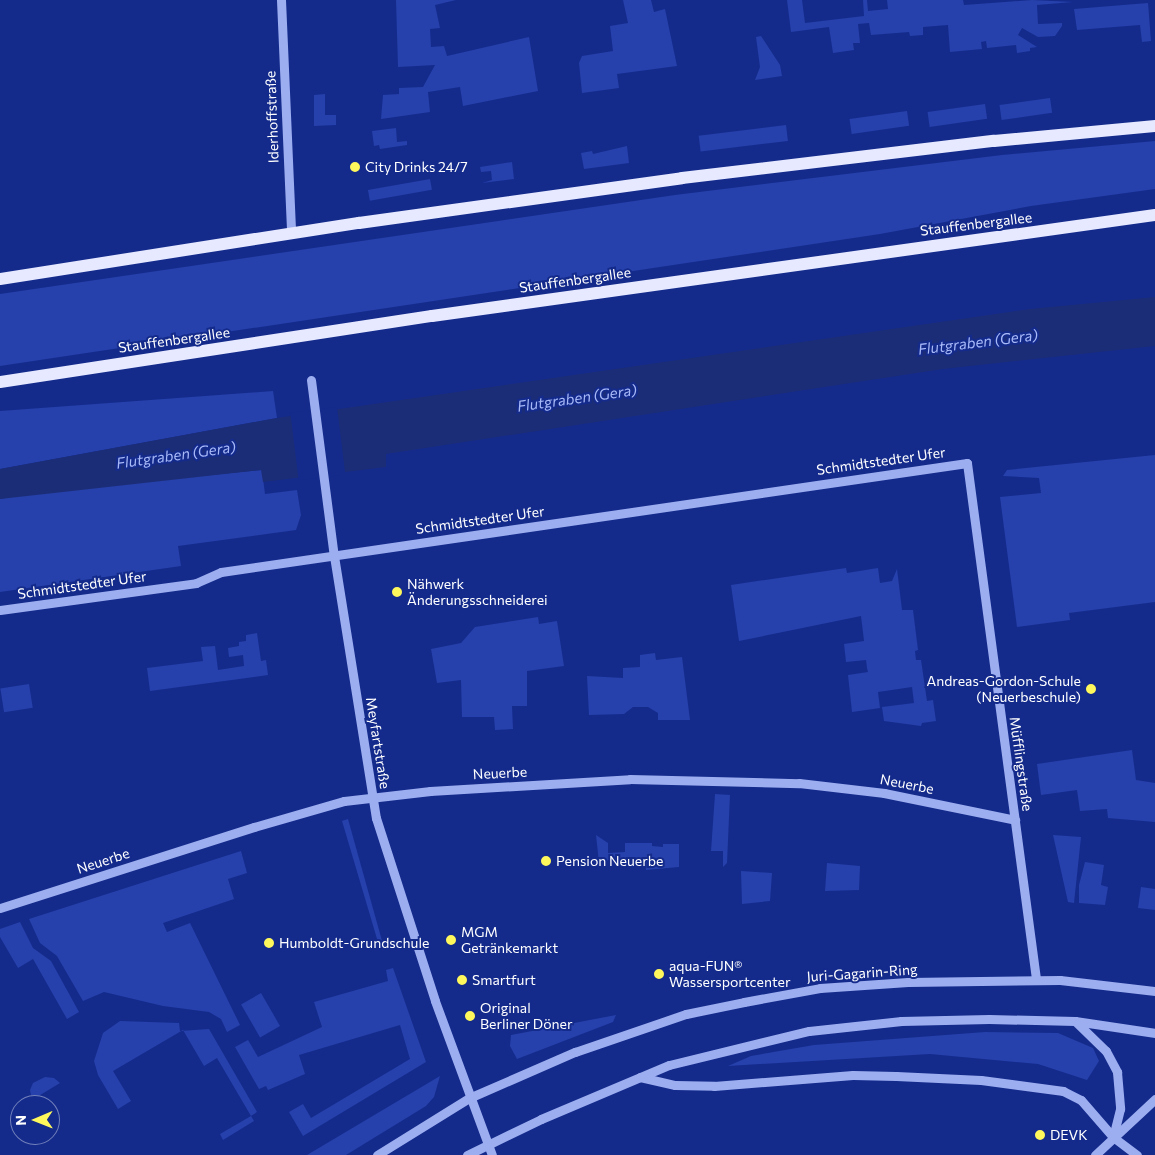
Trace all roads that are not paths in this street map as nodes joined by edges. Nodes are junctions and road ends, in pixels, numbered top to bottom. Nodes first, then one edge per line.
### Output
1 (281, 0) edge
2 (1155, 126) edge
3 (1155, 215) edge
4 (291, 233) junction
5 (0, 279) edge
6 (311, 380) dead end
7 (0, 382) edge
8 (966, 463) joint
9 (334, 556) junction
10 (0, 610) edge
11 (372, 798) junction
12 (1015, 820) junction
13 (0, 908) edge
14 (1036, 980) junction
15 (1155, 991) edge
16 (1075, 1021) junction
17 (1155, 1033) edge
18 (639, 1078) junction
19 (469, 1098) junction
20 (1155, 1099) edge
21 (1113, 1137) junction
22 (487, 1143) junction
23 (377, 1155) edge
24 (467, 1155) edge
25 (492, 1155) edge
26 (1095, 1155) edge
27 (1137, 1155) edge

1 - 4 street, Iderhoffstraße
2 - 4 main road
3 - 7 main road, Stauffenbergallee
4 - 5 main road
6 - 9 street, Meyfartstraße
8 - 9 street, Schmidtstedter Ufer
8 - 12 street, Müfflingstraße
9 - 10 street, Schmidtstedter Ufer
9 - 11 street, Meyfartstraße
11 - 12 street, Neuerbe
11 - 13 street, Neuerbe
11 - 19 street, Meyfartstraße
12 - 14 street, Müfflingstraße
14 - 15 street, Juri-Gagarin-Ring
14 - 19 street, Juri-Gagarin-Ring
16 - 17 street
16 - 18 street
16 - 21 street
18 - 21 street
18 - 22 street
19 - 22 street
19 - 23 street, Juri-Gagarin-Ring
20 - 21 street
21 - 26 street
21 - 27 street
22 - 24 street
22 - 25 street

